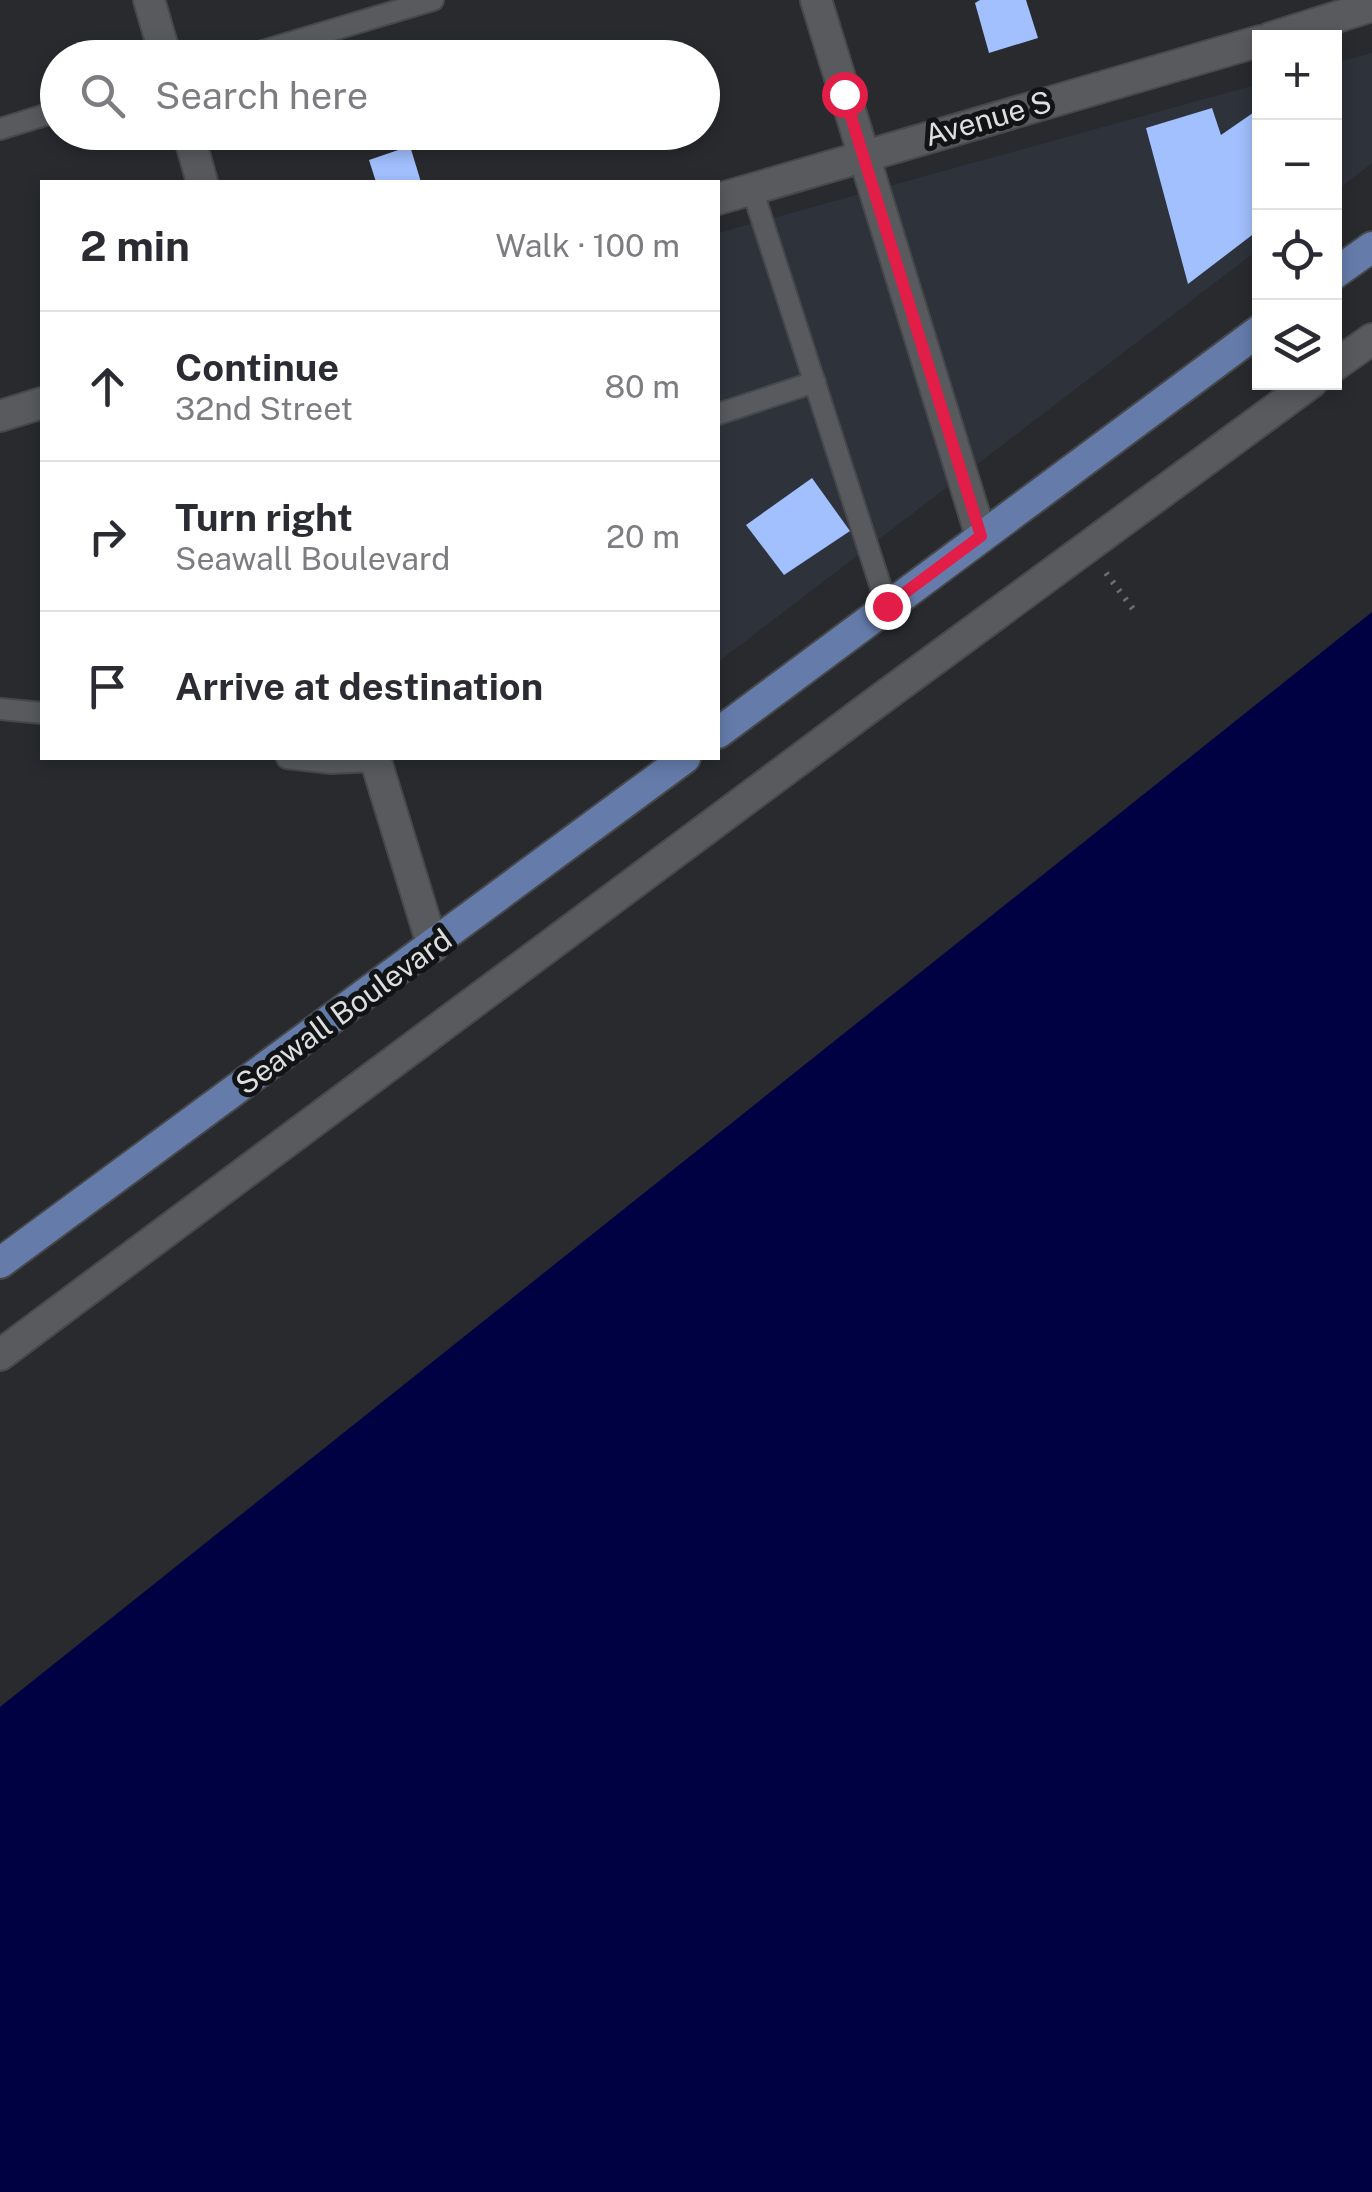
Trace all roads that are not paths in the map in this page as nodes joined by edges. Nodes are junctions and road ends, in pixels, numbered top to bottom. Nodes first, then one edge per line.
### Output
1 (150, 0) edge
2 (433, 0) edge
3 (816, 0) edge
4 (1372, 6) edge
5 (1296, 30) edge
6 (161, 40) edge
7 (299, 40) edge
8 (1252, 43) edge
9 (40, 117) edge
10 (0, 128) edge
11 (193, 150) edge
12 (863, 156) junction
13 (201, 180) edge
14 (752, 189) junction
15 (720, 198) edge
16 (1372, 246) edge
17 (1342, 268) edge
18 (1252, 336) edge
19 (1372, 338) edge
20 (1342, 360) edge
21 (814, 382) junction
22 (1301, 390) edge
23 (40, 405) edge
24 (720, 413) edge
25 (0, 416) edge
26 (981, 536) junction
27 (887, 606) junction
28 (0, 710) edge
29 (40, 712) edge
30 (720, 731) edge
31 (305, 760) edge
32 (365, 760) edge
33 (376, 760) edge
34 (682, 760) edge
35 (433, 947) junction
36 (0, 1263) edge
37 (0, 1356) edge

1 - 6 street
2 - 7 lane
3 - 12 street
4 - 5 street
8 - 12 street, Avenue S
9 - 10 lane
11 - 13 street
12 - 14 street, Avenue S
12 - 26 street
14 - 15 street, Avenue S
14 - 21 lane
16 - 17 main road
18 - 26 main road
19 - 20 street
21 - 24 lane
21 - 27 lane
22 - 37 street
23 - 25 street
26 - 27 main road
27 - 30 main road
28 - 29 lane
31 - 32 lane
33 - 35 street
34 - 35 main road, Seawall Boulevard
35 - 36 main road, Seawall Boulevard

